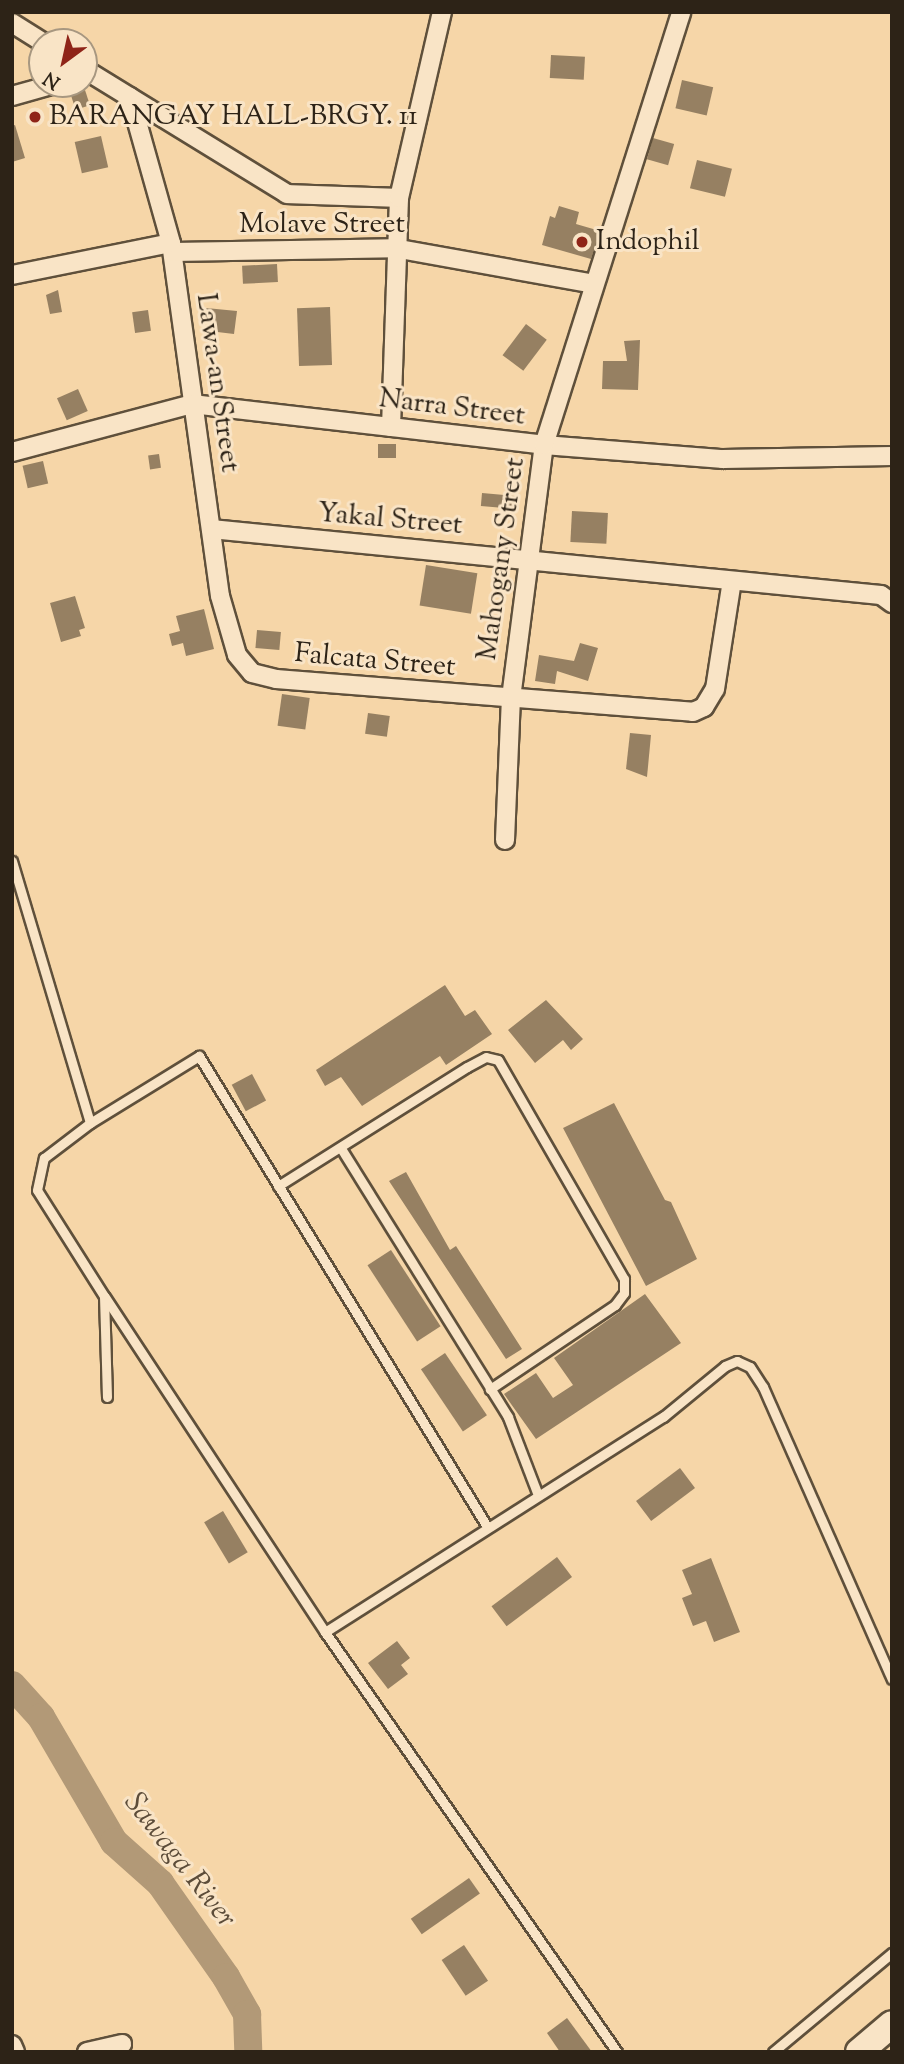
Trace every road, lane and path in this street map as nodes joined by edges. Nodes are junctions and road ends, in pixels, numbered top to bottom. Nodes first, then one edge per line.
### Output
1 (442, 12) edge
2 (681, 12) edge
3 (12, 23) edge
4 (28, 33) edge
5 (98, 79) edge
6 (130, 97) junction
7 (399, 198) junction
8 (172, 248) junction
9 (394, 248) junction
10 (12, 275) edge
11 (594, 284) junction
12 (192, 404) junction
13 (391, 427) junction
14 (544, 445) junction
15 (12, 452) edge
16 (892, 456) edge
17 (211, 529) junction
18 (527, 559) junction
19 (732, 581) junction
20 (892, 603) edge
21 (252, 673) joint
22 (511, 698) junction
23 (505, 840) dead end
24 (12, 861) edge
25 (90, 1123) junction
26 (342, 1150) junction
27 (278, 1186) junction
28 (104, 1296) junction
29 (490, 1389) junction
30 (107, 1397) dead end
31 (538, 1495) junction
32 (488, 1528) junction
33 (325, 1632) junction
34 (892, 1679) edge
35 (892, 1953) edge
36 (892, 2024) edge
37 (122, 2044) dead end
38 (12, 2045) edge
39 (15, 2052) edge
40 (87, 2052) edge
41 (617, 2052) edge
42 (773, 2052) edge
43 (859, 2052) edge

1 - 7 street
2 - 11 street, Mahogany Street
3 - 4 street
5 - 6 street
6 - 7 street
6 - 8 street, Lawa-an Street
7 - 9 street
8 - 9 street, Molave Street
8 - 10 street, Molave Street
8 - 12 street, Lawa-an Street
9 - 11 street, Molave Street
9 - 13 street
11 - 14 street, Mahogany Street
12 - 13 street, Narra Street
12 - 15 street, Narra Street
12 - 17 street, Lawa-an Street
13 - 14 street, Narra Street
14 - 16 street, Narra Street
14 - 18 street, Mahogany Street
17 - 18 street, Yakal Street
17 - 21 street, Lawa-an Street
18 - 19 street, Yakal Street
18 - 22 street, Mahogany Street
19 - 20 street, Yakal Street
19 - 22 street, Falcata Street
21 - 22 street, Falcata Street
22 - 23 street, Mahogany Street
24 - 25 lane
25 - 27 lane
25 - 28 lane
26 - 27 lane
26 - 29 lane
26 - 29 lane
27 - 32 lane
28 - 30 lane
28 - 33 lane
29 - 31 lane
31 - 32 lane
31 - 34 lane
32 - 33 lane
33 - 41 lane
35 - 42 lane
36 - 43 main road
37 - 40 street
38 - 39 street

